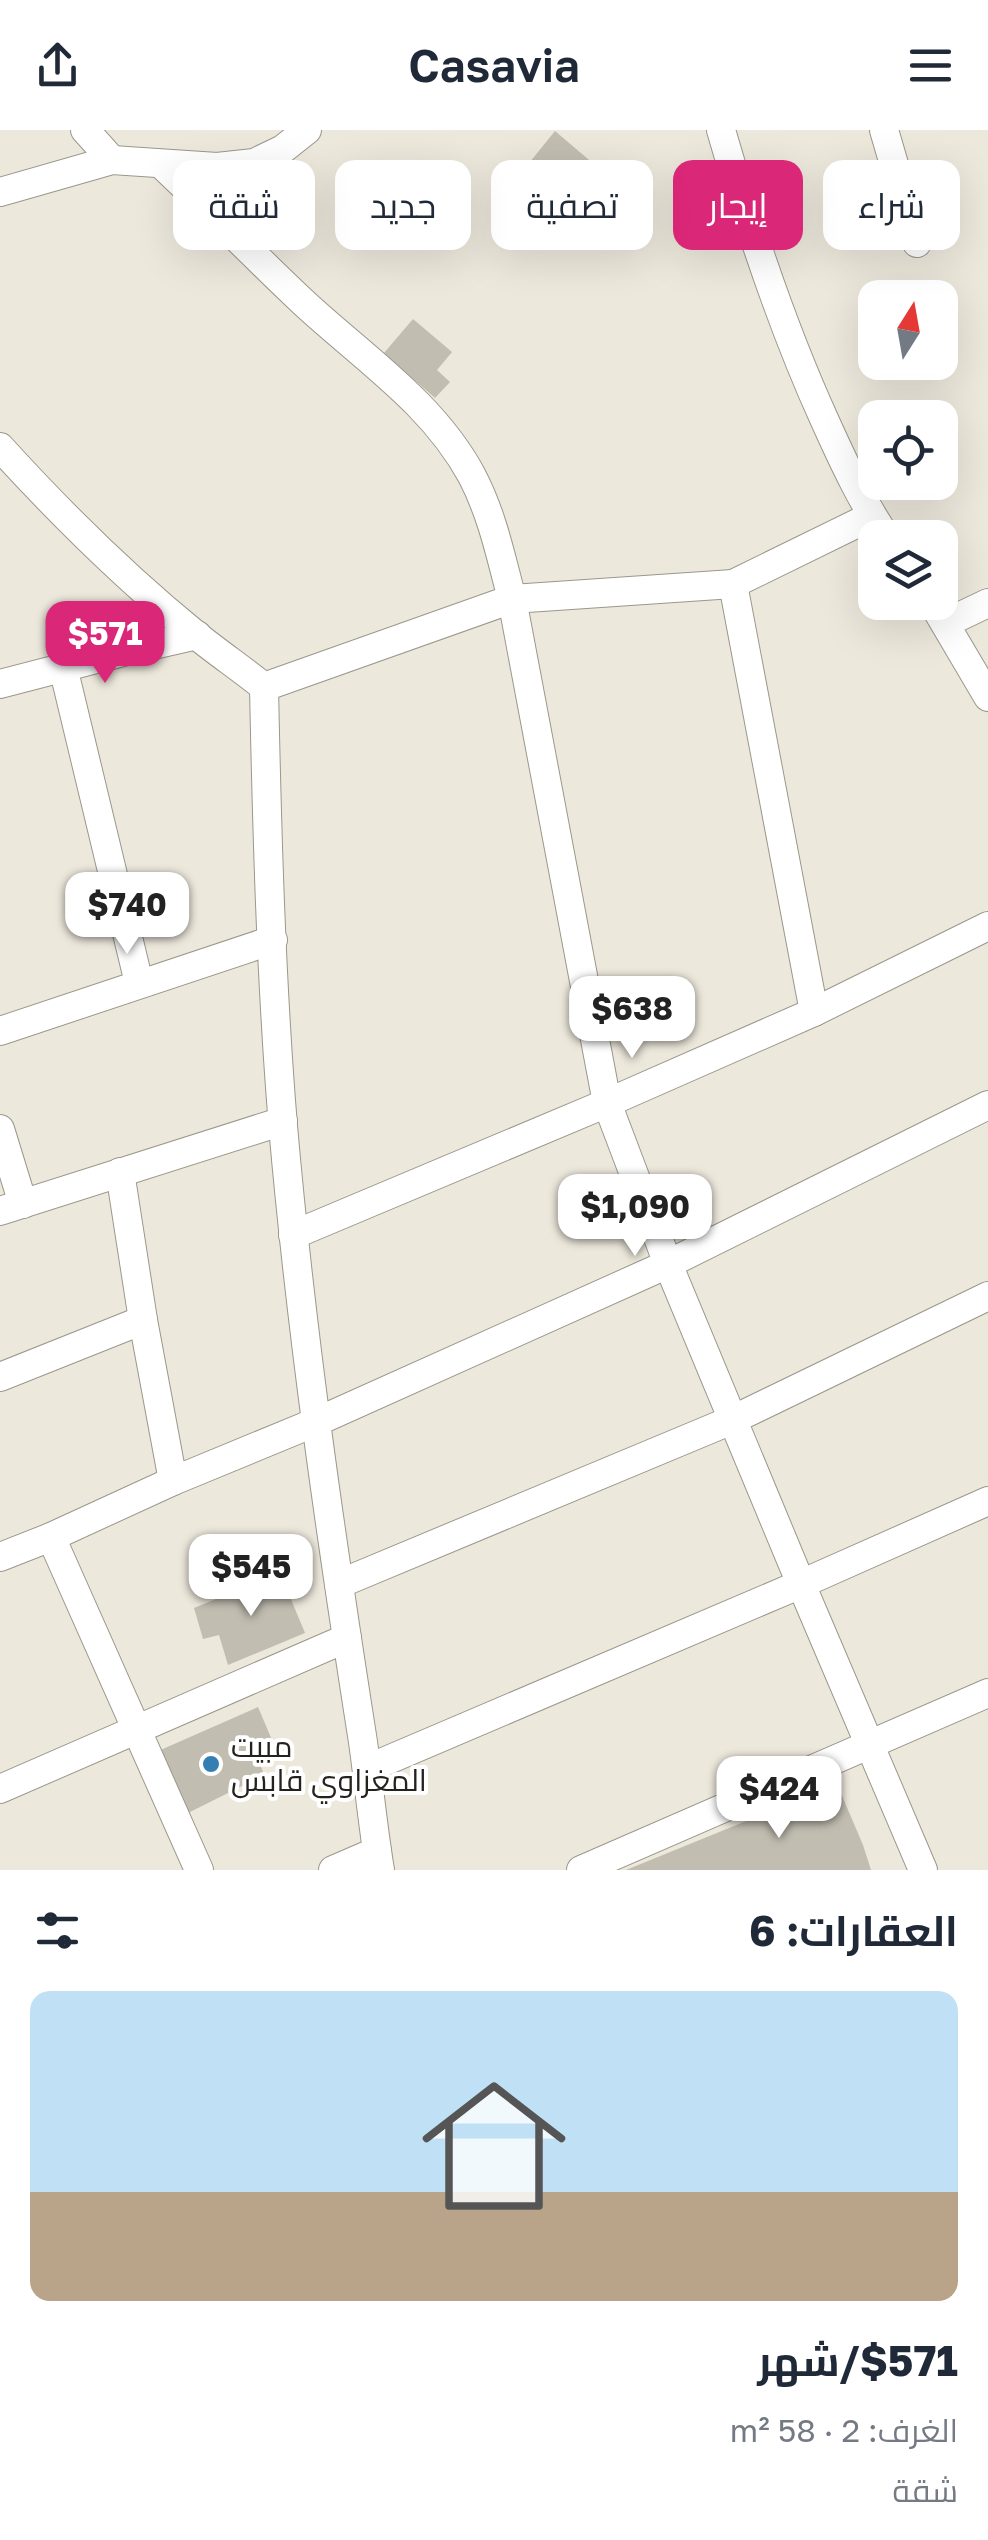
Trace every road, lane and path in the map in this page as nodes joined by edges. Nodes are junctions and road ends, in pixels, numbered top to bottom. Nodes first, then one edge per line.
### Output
1 (85, 130) edge
2 (307, 130) edge
3 (721, 130) edge
4 (884, 130) edge
5 (112, 160) junction
6 (893, 160) edge
7 (162, 164) junction
8 (0, 192) edge
9 (0, 448) edge
10 (877, 520) edge
11 (858, 536) edge
12 (733, 584) junction
13 (512, 598) junction
14 (988, 603) edge
15 (958, 609) edge
16 (943, 620) edge
17 (197, 635) junction
18 (64, 667) junction
19 (0, 684) edge
20 (264, 686) junction
21 (988, 697) edge
22 (988, 926) edge
23 (273, 940) junction
24 (139, 983) junction
25 (814, 1012) junction
26 (1, 1025) edge
27 (606, 1103) junction
28 (988, 1105) edge
29 (283, 1121) junction
30 (0, 1129) edge
31 (120, 1172) junction
32 (11, 1208) edge
33 (294, 1235) junction
34 (668, 1264) junction
35 (988, 1296) edge
36 (143, 1320) junction
37 (0, 1377) edge
38 (732, 1420) junction
39 (316, 1422) junction
40 (173, 1481) junction
41 (988, 1502) edge
42 (51, 1538) junction
43 (0, 1556) edge
44 (339, 1584) junction
45 (801, 1584) junction
46 (347, 1638) junction
47 (988, 1693) edge
48 (136, 1731) junction
49 (869, 1743) junction
50 (367, 1769) junction
51 (0, 1789) edge
52 (379, 1861) edge
53 (199, 1870) edge
54 (333, 1870) edge
55 (581, 1870) edge
56 (923, 1870) edge

1 - 5 street
2 - 7 street
3 - 10 street
4 - 6 street
5 - 7 street
5 - 8 street
7 - 13 street
9 - 17 street
11 - 12 street
12 - 13 street
12 - 25 street
13 - 20 street
13 - 27 street
14 - 15 street
16 - 21 street
17 - 18 street
17 - 20 street
18 - 19 street
18 - 24 street
20 - 23 street
22 - 25 street
23 - 24 street
23 - 29 street
24 - 26 street
25 - 27 street
27 - 33 street
27 - 34 street
28 - 34 street
29 - 31 street
29 - 33 street
30 - 32 street
31 - 32 street
31 - 36 street
33 - 39 street
34 - 38 street
34 - 39 street
35 - 38 street
36 - 37 street
36 - 40 street
38 - 44 street
38 - 45 street
39 - 40 street
39 - 44 street
40 - 42 street
41 - 45 street
42 - 43 street
42 - 48 street
44 - 46 street
45 - 49 street
45 - 50 street
46 - 48 street
46 - 50 street
47 - 49 street
48 - 51 street
48 - 53 street
49 - 55 street
49 - 56 street
50 - 52 street
52 - 54 street

